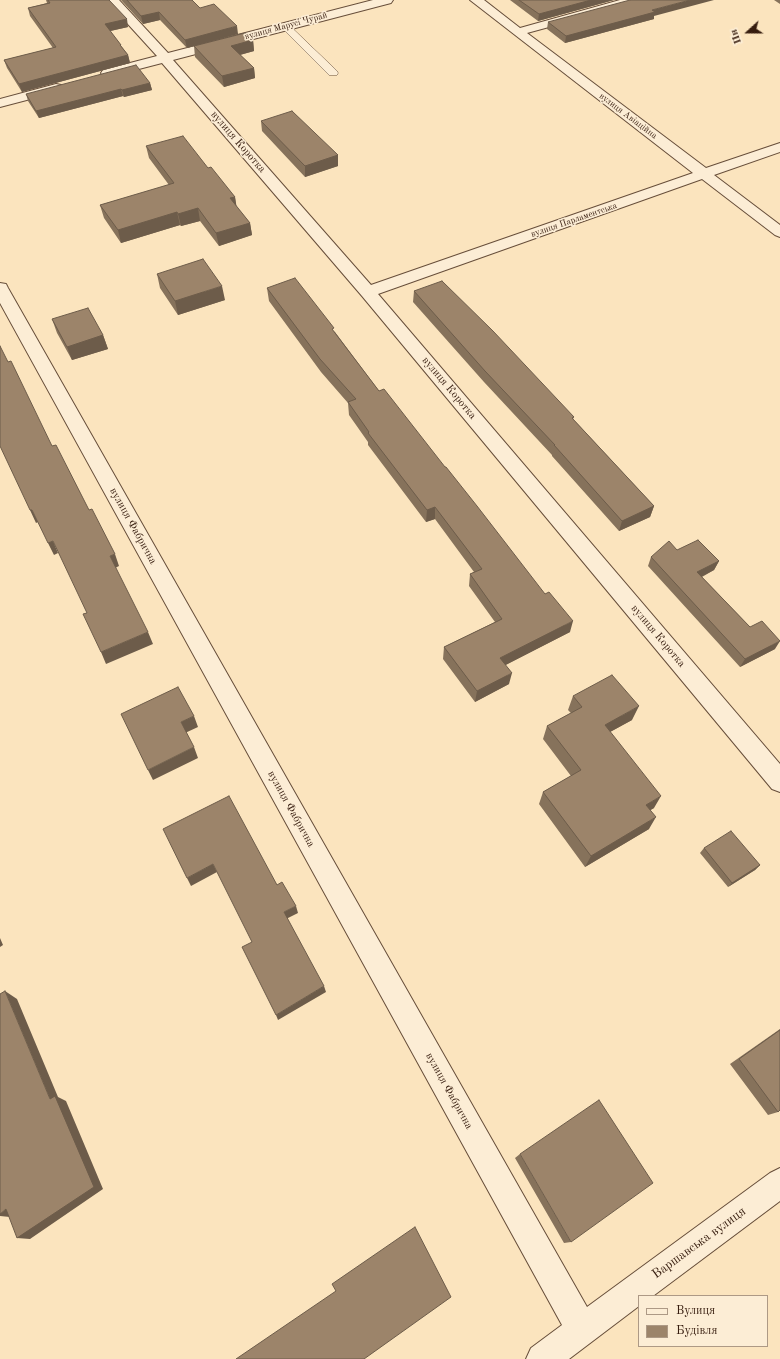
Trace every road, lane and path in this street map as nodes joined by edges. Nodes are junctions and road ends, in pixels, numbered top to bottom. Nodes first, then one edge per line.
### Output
1 (112, 0) edge
2 (387, 0) edge
3 (476, 0) edge
4 (633, 0) edge
5 (286, 26) junction
6 (518, 32) junction
7 (165, 58) junction
8 (333, 73) dead end
9 (98, 76) edge
10 (68, 84) edge
11 (0, 103) edge
12 (780, 147) edge
13 (703, 174) junction
14 (780, 232) edge
15 (0, 288) edge
16 (368, 292) junction
17 (780, 781) edge
18 (780, 1183) edge
19 (582, 1329) junction
20 (542, 1359) edge

1 - 7 street, вулиця Коротка
2 - 5 street, вулиця Марусі Чурай
3 - 6 street, вулиця Авіаційна
4 - 6 street
5 - 7 street, вулиця Марусі Чурай
5 - 8 lane
6 - 13 street, вулиця Авіаційна
7 - 9 street, вулиця Марусі Чурай
7 - 16 street, вулиця Коротка
10 - 11 street
12 - 13 street, вулиця Парламентська
13 - 14 street, вулиця Авіаційна
13 - 16 street, вулиця Парламентська
15 - 19 street, вулиця Фабрична
16 - 17 street, вулиця Коротка
18 - 19 street, Варшавська вулиця
19 - 20 street, Варшавська вулиця

